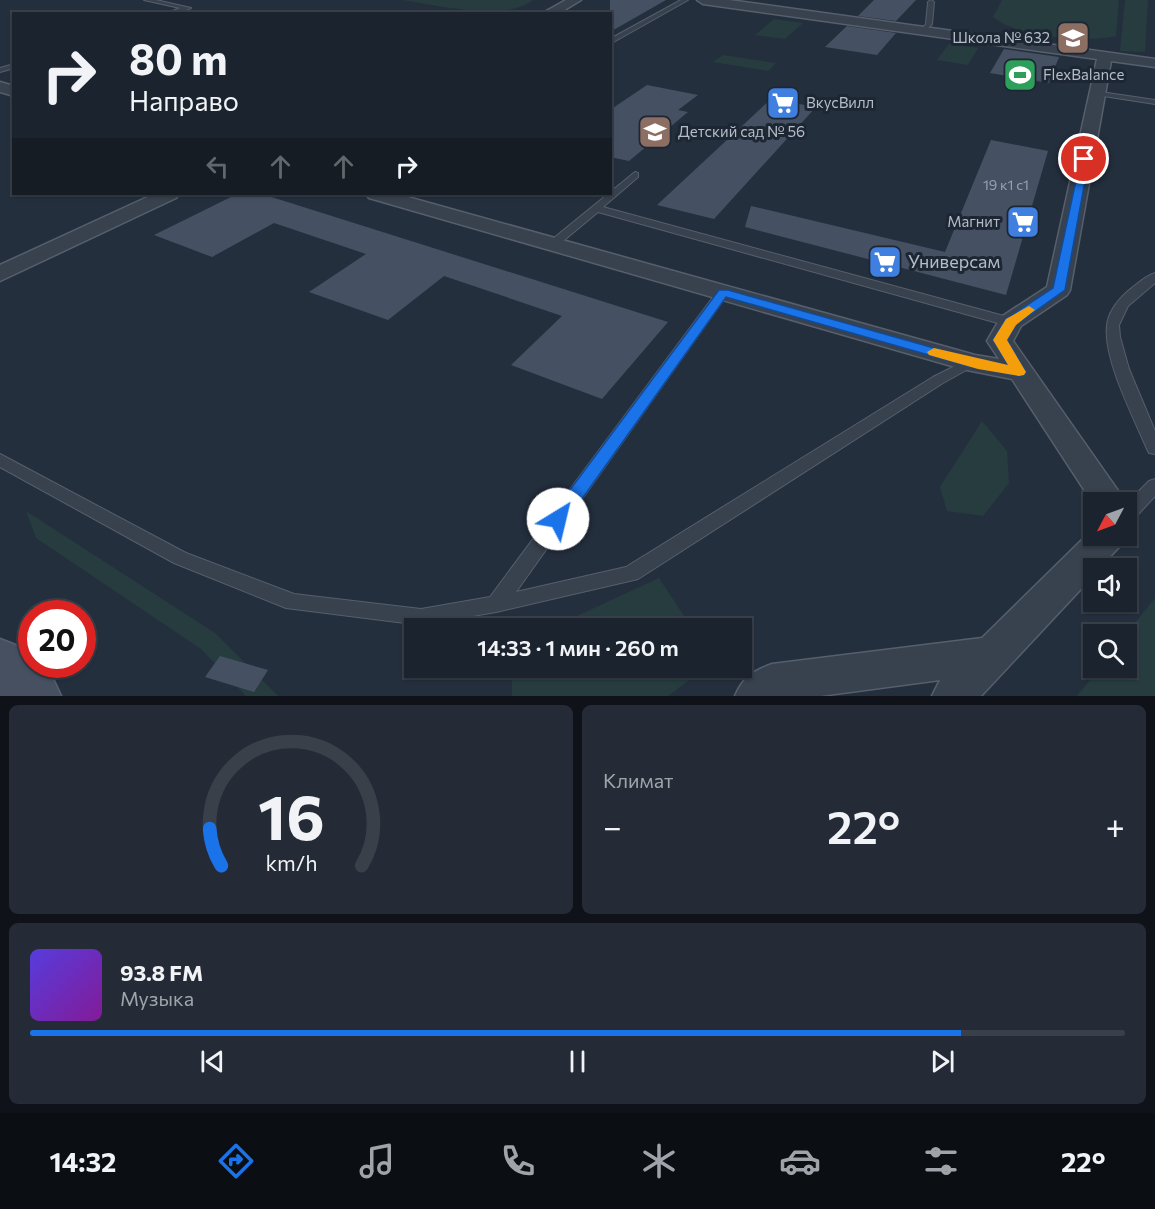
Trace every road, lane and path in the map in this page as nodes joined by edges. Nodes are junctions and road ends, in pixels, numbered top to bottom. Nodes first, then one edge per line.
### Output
1 (147, 0) edge
2 (575, 0) edge
3 (685, 0) edge
4 (703, 0) edge
5 (931, 3) dead end
6 (175, 12) edge
7 (551, 12) edge
8 (923, 30) junction
9 (612, 41) edge
10 (1105, 56) junction
11 (1155, 63) edge
12 (1097, 93) junction
13 (1155, 102) edge
14 (635, 175) dead end
15 (612, 194) edge
16 (167, 195) edge
17 (380, 195) edge
18 (611, 195) edge
19 (596, 208) junction
20 (553, 244) junction
21 (4, 269) edge
22 (1155, 277) edge
23 (723, 292) junction
24 (1010, 322) junction
25 (972, 363) junction
26 (1019, 372) junction
27 (1155, 449) edge
28 (0, 460) edge
29 (1155, 485) edge
30 (1102, 492) edge
31 (1137, 504) edge
32 (1098, 546) edge
33 (496, 604) junction
34 (994, 655) junction
35 (0, 662) edge
36 (35, 696) edge
37 (756, 696) edge
38 (953, 696) edge

1 - 6 lane
2 - 7 street
3 - 9 lane
4 - 8 street
5 - 8 lane
8 - 10 street
10 - 11 street
10 - 12 street
12 - 13 lane
12 - 24 street
14 - 15 lane
16 - 21 street
17 - 20 street
18 - 19 lane
19 - 20 lane
19 - 24 lane
20 - 23 street
22 - 27 lane
23 - 25 street
23 - 33 lane
24 - 26 street
25 - 26 street
25 - 33 lane
26 - 30 street
28 - 33 lane
29 - 31 lane
32 - 34 street
34 - 37 street
34 - 38 street
35 - 36 main road

